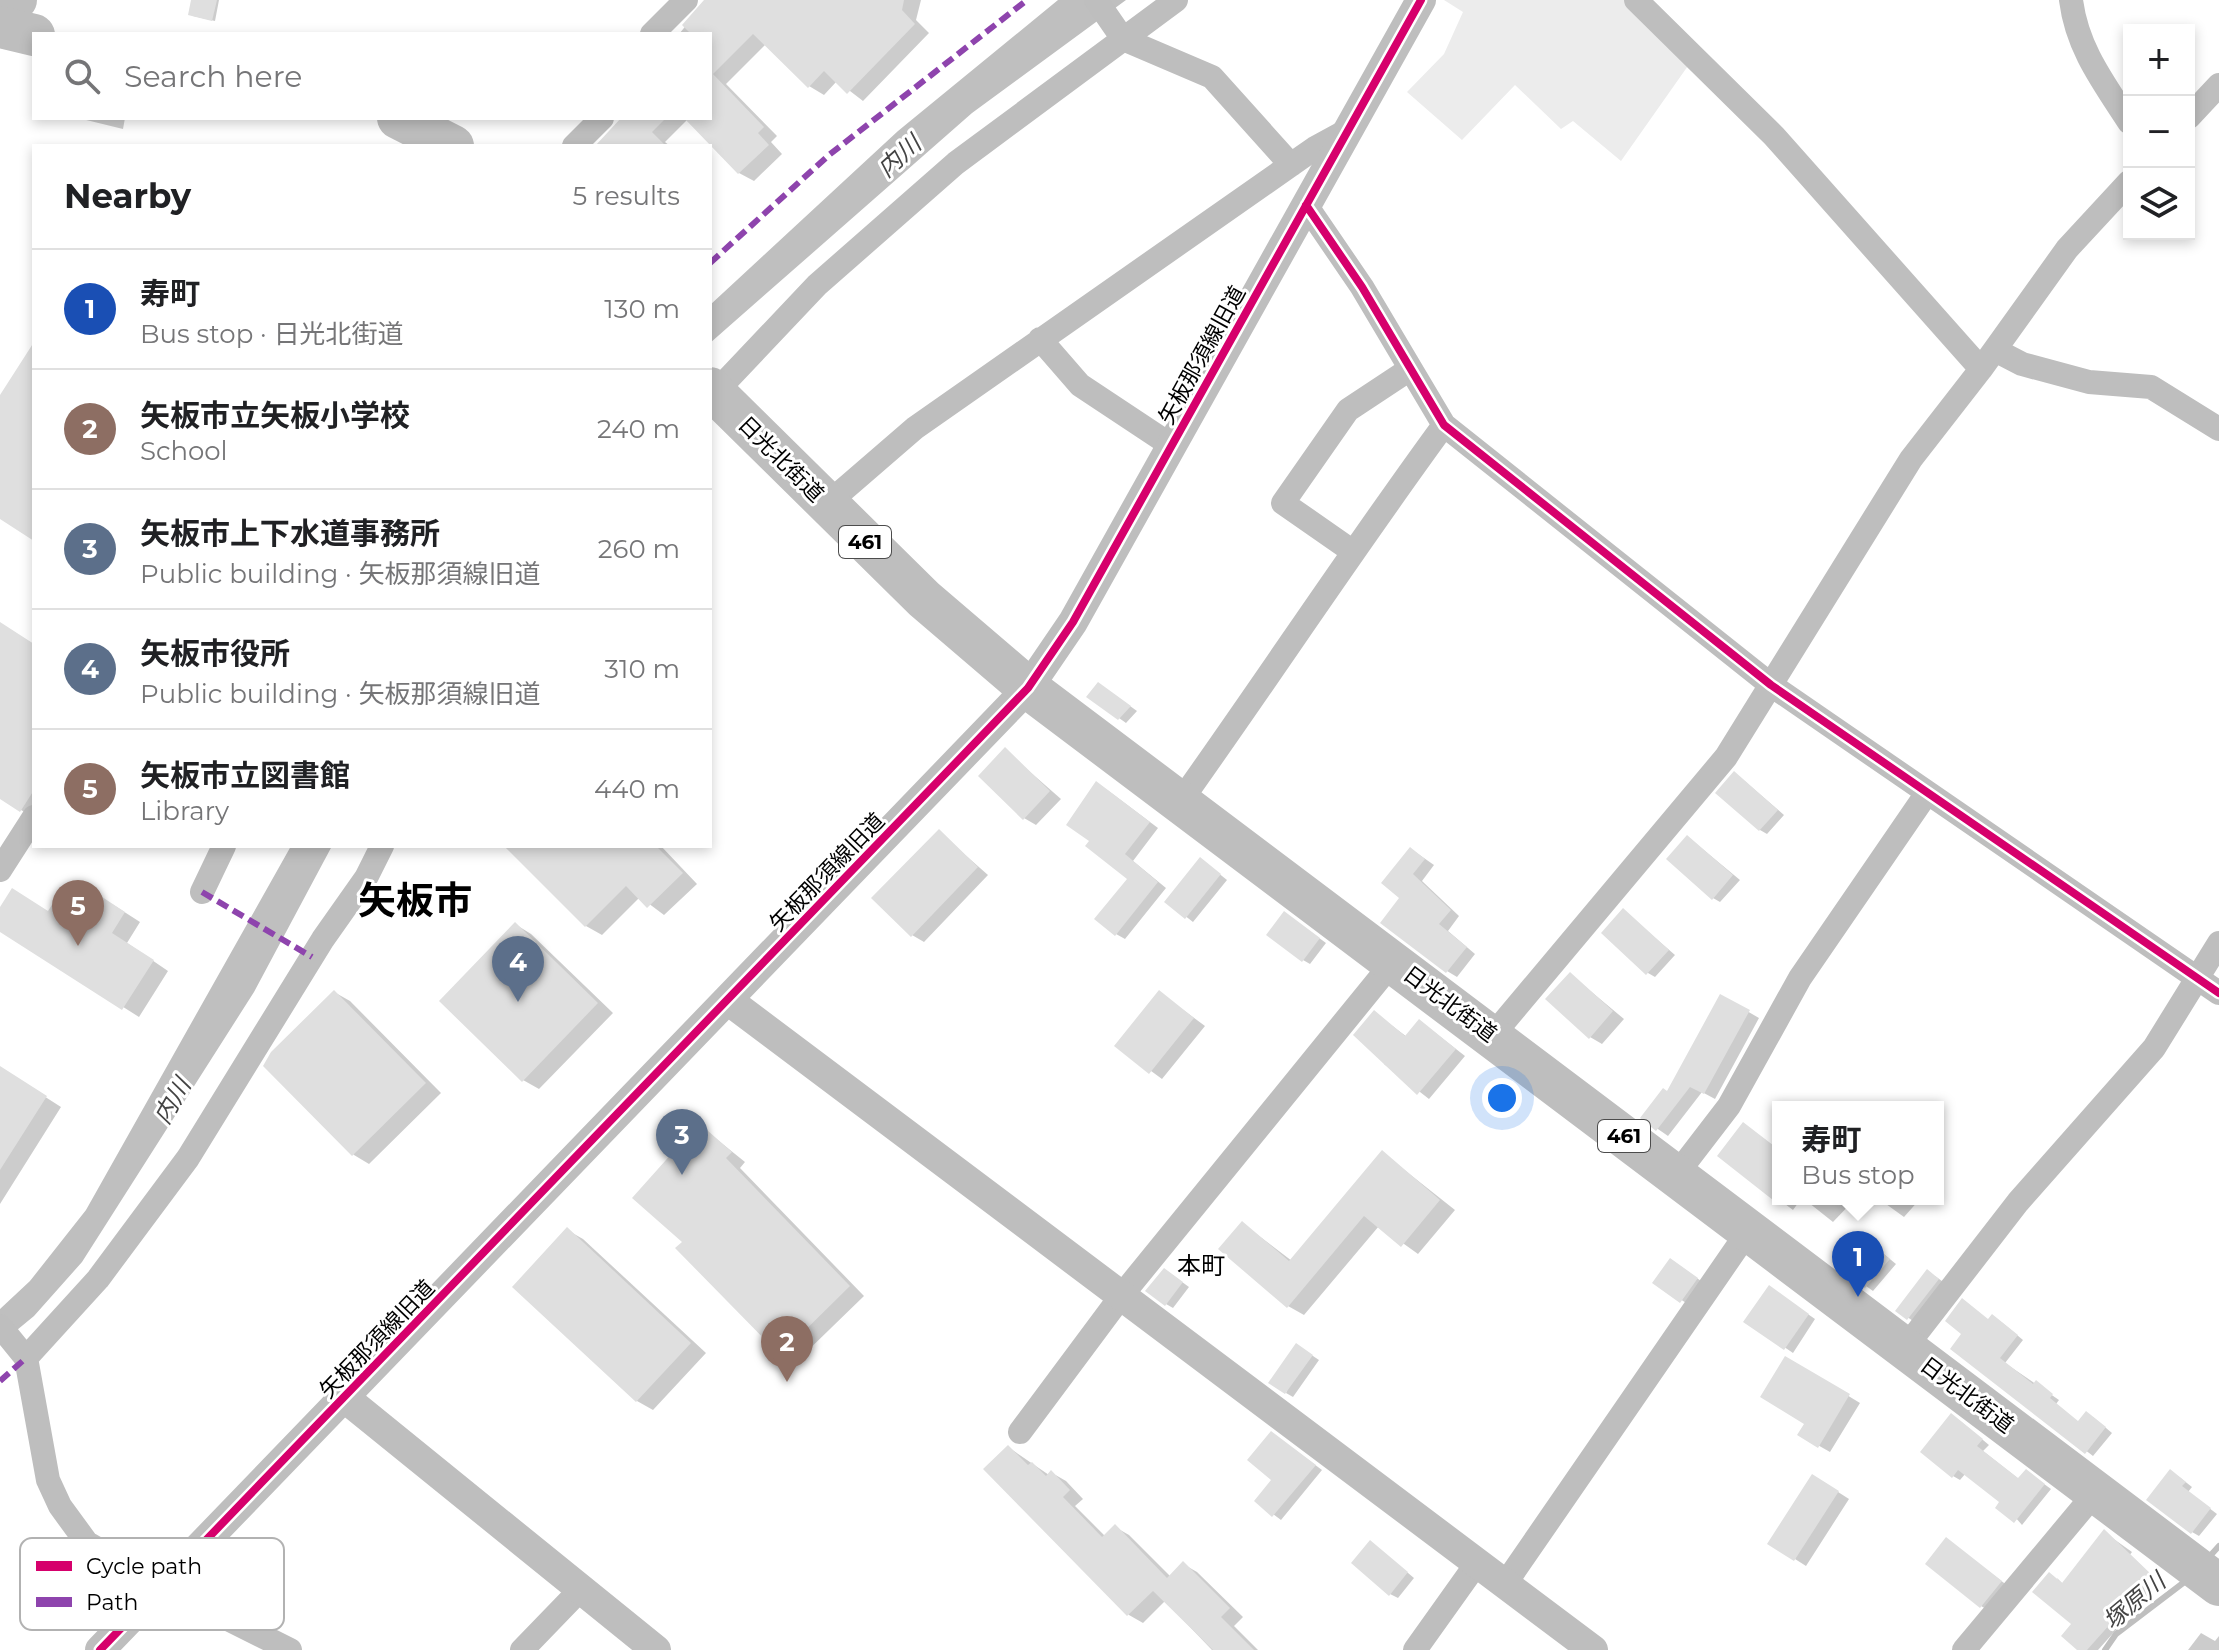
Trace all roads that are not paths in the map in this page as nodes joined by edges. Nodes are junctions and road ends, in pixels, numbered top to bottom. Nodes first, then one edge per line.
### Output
1 (17, 0) edge
2 (686, 0) edge
3 (1096, 0) edge
4 (1176, 0) edge
5 (1421, 0) edge
6 (1636, 0) edge
7 (2071, 0) edge
8 (0, 17) edge
9 (0, 27) edge
10 (654, 32) edge
11 (32, 35) edge
12 (1123, 39) junction
13 (2219, 85) edge
14 (2195, 111) edge
15 (2123, 112) edge
16 (402, 120) edge
17 (600, 120) edge
18 (1348, 130) junction
19 (449, 144) edge
20 (576, 144) edge
21 (1291, 165) junction
22 (2123, 188) edge
23 (1306, 205) junction
24 (1040, 339) junction
25 (1988, 359) junction
26 (1410, 369) junction
27 (712, 394) edge
28 (1444, 425) junction
29 (2219, 429) edge
30 (1172, 446) junction
31 (827, 504) junction
32 (1352, 551) junction
33 (1771, 685) junction
34 (1028, 688) junction
35 (1927, 793) junction
36 (1180, 802) junction
37 (32, 820) edge
38 (223, 848) edge
39 (381, 848) edge
40 (0, 870) edge
41 (202, 892) dead end
42 (2219, 943) edge
43 (1393, 962) junction
44 (2209, 987) edge
45 (729, 1001) junction
46 (1492, 1036) junction
47 (1676, 1175) junction
48 (1749, 1230) junction
49 (1122, 1295) junction
50 (0, 1326) edge
51 (1905, 1348) junction
52 (23, 1353) junction
53 (345, 1398) junction
54 (1020, 1432) dead end
55 (2096, 1492) junction
56 (83, 1538) edge
57 (209, 1538) edge
58 (1477, 1563) junction
59 (1505, 1584) junction
60 (2219, 1585) edge
61 (581, 1589) junction
62 (119, 1630) edge
63 (250, 1630) edge
64 (100, 1650) edge
65 (290, 1650) edge
66 (522, 1650) edge
67 (656, 1650) edge
68 (1415, 1650) edge
69 (1593, 1650) edge
70 (1964, 1650) edge

1 - 8 main road
2 - 10 street
3 - 12 street
4 - 12 street
5 - 18 street, 矢板那須線旧道
6 - 25 street
7 - 15 street
9 - 11 highway
12 - 21 street
12 - 27 street
13 - 14 street
16 - 19 highway
17 - 20 street
18 - 21 street
18 - 23 street, 矢板那須線旧道
21 - 24 street
22 - 25 street
23 - 26 street
23 - 30 street, 矢板那須線旧道
24 - 30 street
24 - 31 street
25 - 29 street
25 - 33 street
26 - 28 street
26 - 32 street
27 - 31 highway, 日光北街道 / 461
28 - 32 street
28 - 33 street
30 - 34 street, 矢板那須線旧道
31 - 34 highway, 日光北街道 / 461
32 - 36 street
33 - 35 street
33 - 46 street
34 - 36 highway, 日光北街道 / 461
34 - 45 street, 矢板那須線旧道
35 - 44 street
35 - 47 street
36 - 43 highway, 日光北街道 / 461
37 - 40 street
38 - 41 street
39 - 52 street
42 - 44 street
43 - 46 highway, 日光北街道 / 461
43 - 49 street
44 - 51 street
45 - 49 street
45 - 53 street, 矢板那須線旧道
46 - 47 highway, 日光北街道 / 461
47 - 48 highway, 日光北街道 / 461
48 - 51 highway, 日光北街道 / 461
48 - 59 street
49 - 54 street
49 - 58 street
50 - 52 street
51 - 55 highway, 日光北街道 / 461
52 - 56 street
53 - 57 street, 矢板那須線旧道
53 - 61 street
55 - 60 highway, 日光北街道 / 461
55 - 70 street
58 - 59 street
58 - 68 street
59 - 69 street
61 - 66 street
61 - 67 street
62 - 64 street, 矢板那須線旧道
63 - 65 street

